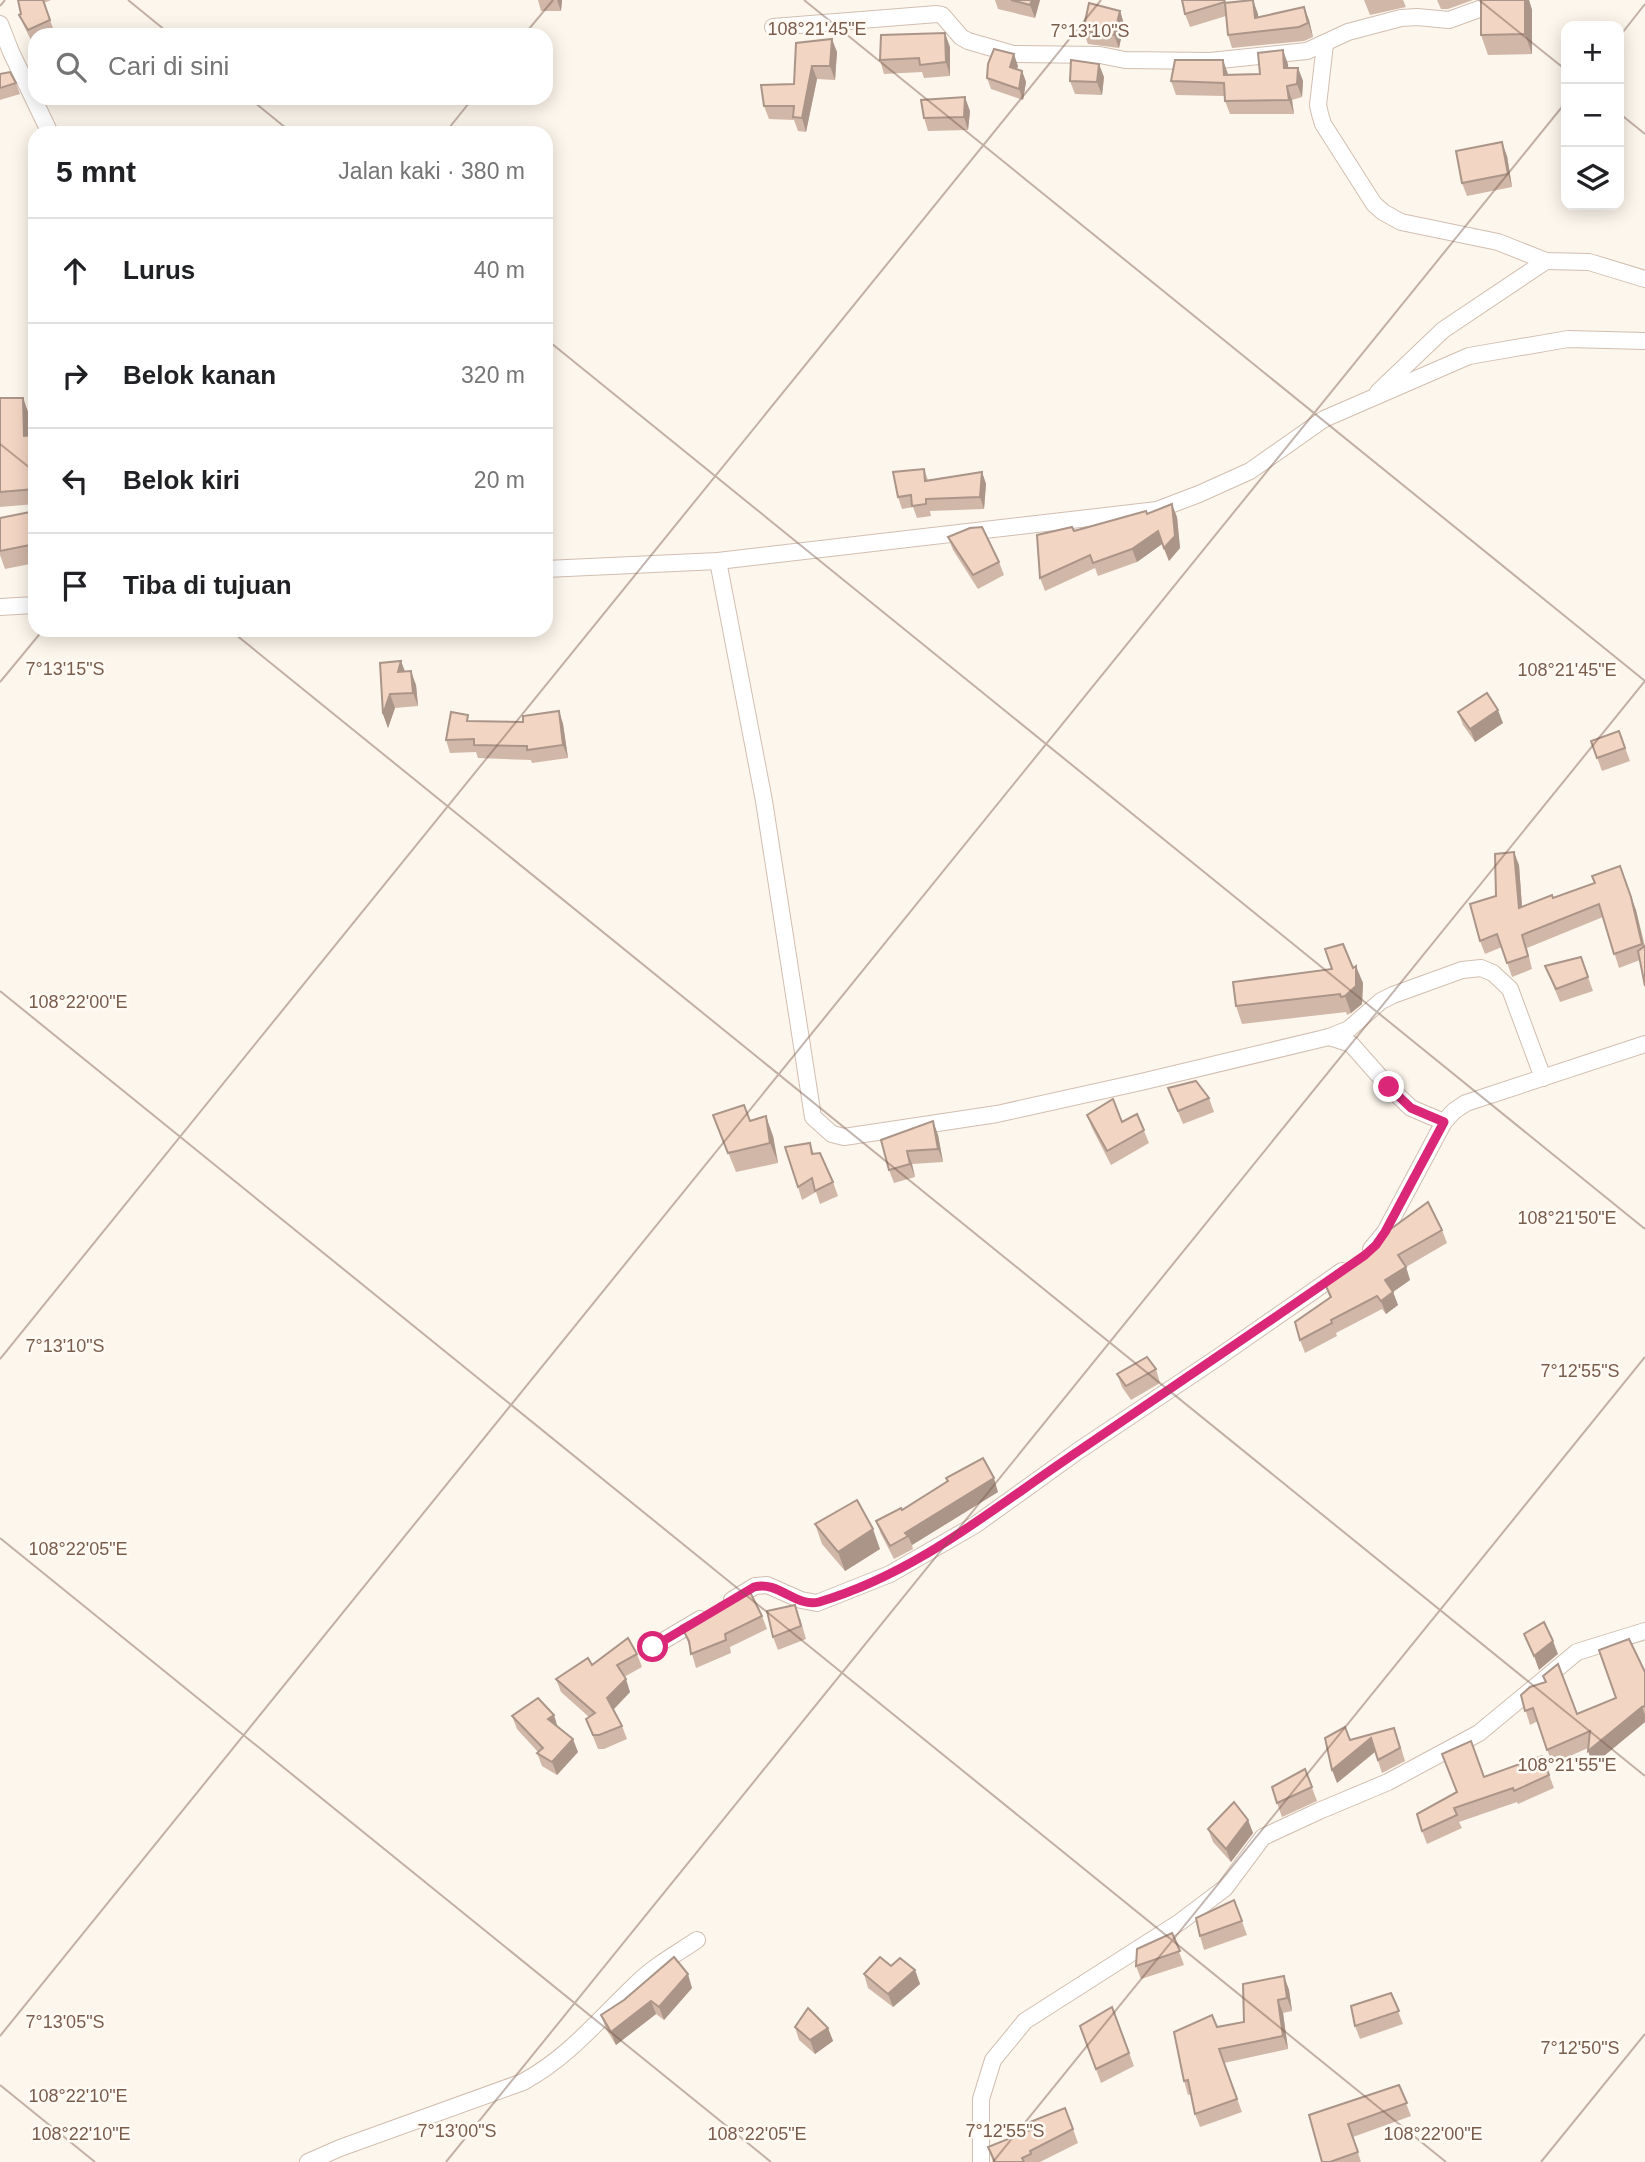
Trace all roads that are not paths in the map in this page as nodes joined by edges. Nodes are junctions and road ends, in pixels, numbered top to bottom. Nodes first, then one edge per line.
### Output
1 (1504, 0) edge
2 (0, 24) edge
3 (772, 27) dead end
4 (1325, 44) junction
5 (28, 88) edge
6 (36, 105) edge
7 (47, 126) edge
8 (1546, 261) junction
9 (1645, 279) edge
10 (1645, 341) edge
11 (1367, 401) junction
12 (718, 561) junction
13 (553, 569) edge
14 (28, 605) edge
15 (0, 607) edge
16 (1329, 1037) junction
17 (1645, 1044) edge
18 (1543, 1078) junction
19 (1444, 1122) junction
20 (1645, 1631) edge
21 (653, 1647) dead end
22 (697, 1940) dead end
23 (308, 2162) edge
24 (981, 2162) edge

1 - 4 street
2 - 5 street
3 - 4 street
4 - 8 street
6 - 7 street
8 - 9 street
8 - 11 street
10 - 11 street
11 - 12 street
12 - 13 street
12 - 16 street
14 - 15 street
16 - 18 street
16 - 19 street
17 - 18 street
18 - 19 street
19 - 21 street
20 - 24 street
22 - 23 street

